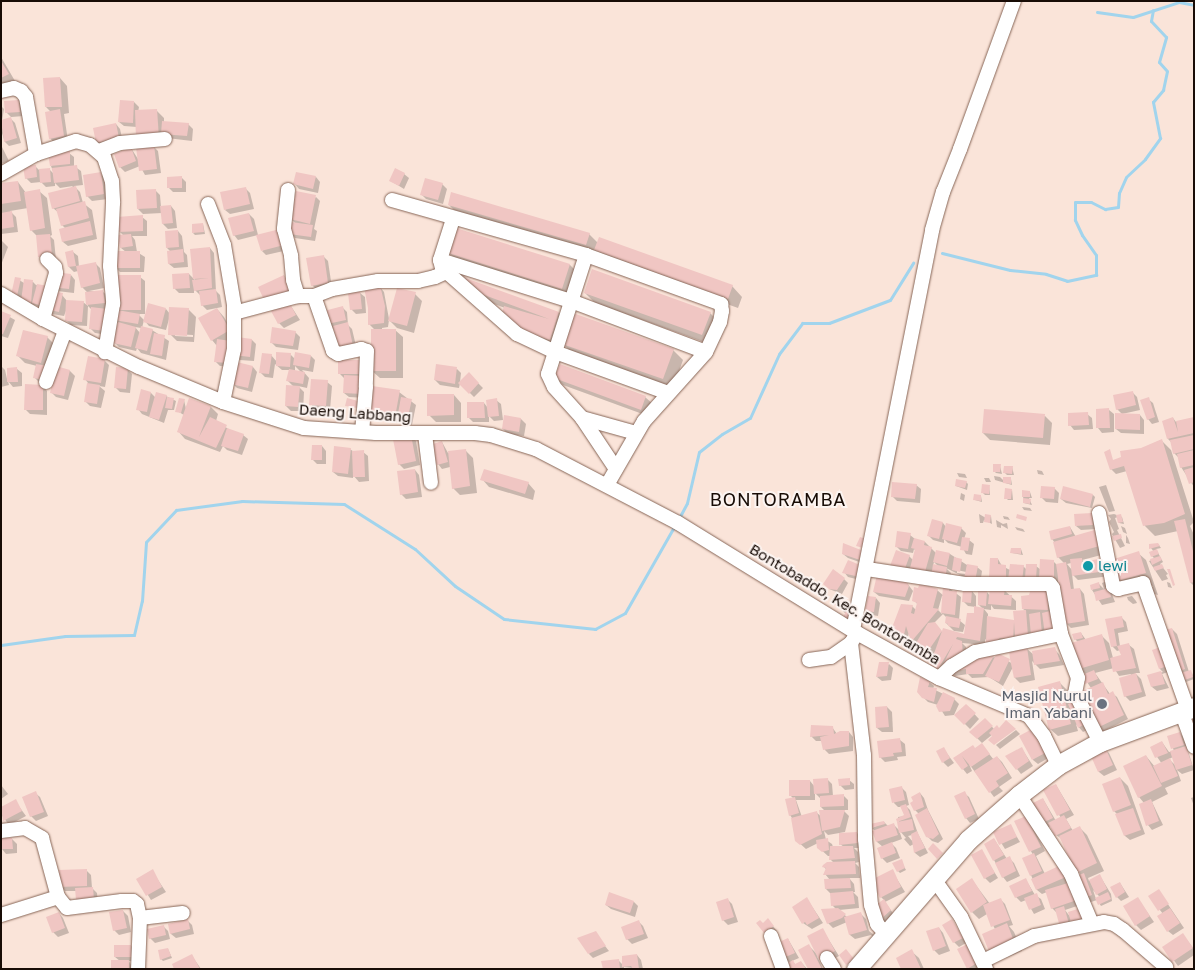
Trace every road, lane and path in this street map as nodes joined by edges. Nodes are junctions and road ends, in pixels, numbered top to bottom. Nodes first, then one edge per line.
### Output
1 (1014, 1) edge
2 (1, 91) edge
3 (165, 140) dead end
4 (98, 151) junction
5 (36, 154) junction
6 (1, 174) edge
7 (288, 190) dead end
8 (392, 200) dead end
9 (208, 204) dead end
10 (453, 219) junction
11 (586, 255) junction
12 (46, 259) dead end
13 (443, 266) junction
14 (1, 294) edge
15 (298, 296) junction
16 (314, 296) junction
17 (571, 301) junction
18 (234, 313) junction
19 (44, 319) junction
20 (65, 331) junction
21 (105, 352) junction
22 (555, 352) junction
23 (706, 352) junction
24 (46, 382) dead end
25 (668, 393) junction
26 (222, 402) junction
27 (582, 418) junction
28 (362, 432) junction
29 (636, 433) junction
30 (425, 434) junction
31 (616, 469) junction
32 (431, 483) dead end
33 (607, 485) junction
34 (659, 512) joint
35 (1099, 513) dead end
36 (867, 569) junction
37 (1061, 634) junction
38 (854, 635) junction
39 (809, 660) dead end
40 (945, 672) junction
41 (1187, 709) edge
42 (1100, 742) junction
43 (1194, 747) edge
44 (1058, 766) junction
45 (1019, 795) junction
46 (1, 832) edge
47 (934, 879) junction
48 (58, 897) junction
49 (183, 913) dead end
50 (1, 915) edge
51 (140, 918) junction
52 (1092, 924) junction
53 (886, 934) junction
54 (771, 936) dead end
55 (985, 965) edge
56 (1166, 967) dead end
57 (138, 969) edge
58 (783, 969) edge
59 (856, 969) edge

1 - 36 street
2 - 5 street
3 - 4 street
4 - 5 street
4 - 21 street
5 - 6 street
7 - 15 street
8 - 10 street
9 - 18 street
10 - 11 street
10 - 13 street
11 - 17 street
11 - 23 street
12 - 19 street
13 - 16 street
13 - 17 street
13 - 22 street
14 - 19 street, Daeng Labbang
15 - 16 street
15 - 18 street
16 - 28 street
17 - 22 street
17 - 23 street
18 - 26 street
19 - 20 street, Daeng Labbang
20 - 21 street, Daeng Labbang
20 - 24 street
21 - 26 street, Daeng Labbang
22 - 25 street
22 - 27 street
23 - 25 street
25 - 29 street
26 - 28 street, Daeng Labbang
27 - 29 street
27 - 31 street
28 - 30 street, Daeng Labbang
29 - 31 street
30 - 32 street
30 - 33 street, Daeng Labbang
31 - 33 street
33 - 34 street, Daeng Labbang
34 - 38 street, Bontobaddo, Kec. Bontoramba
35 - 41 street
36 - 37 street
36 - 38 street
37 - 40 street
37 - 42 street
38 - 39 street
38 - 40 street, Bontobaddo, Kec. Bontoramba
38 - 53 street
40 - 44 street, Bontobaddo, Kec. Bontoramba
41 - 42 main road
41 - 43 street
42 - 44 main road
44 - 45 main road
45 - 47 main road
45 - 52 street
46 - 48 street
47 - 53 main road
47 - 55 street
48 - 50 street
48 - 51 street
49 - 51 street
51 - 57 street
52 - 55 street
52 - 56 street
53 - 59 main road
54 - 58 street

